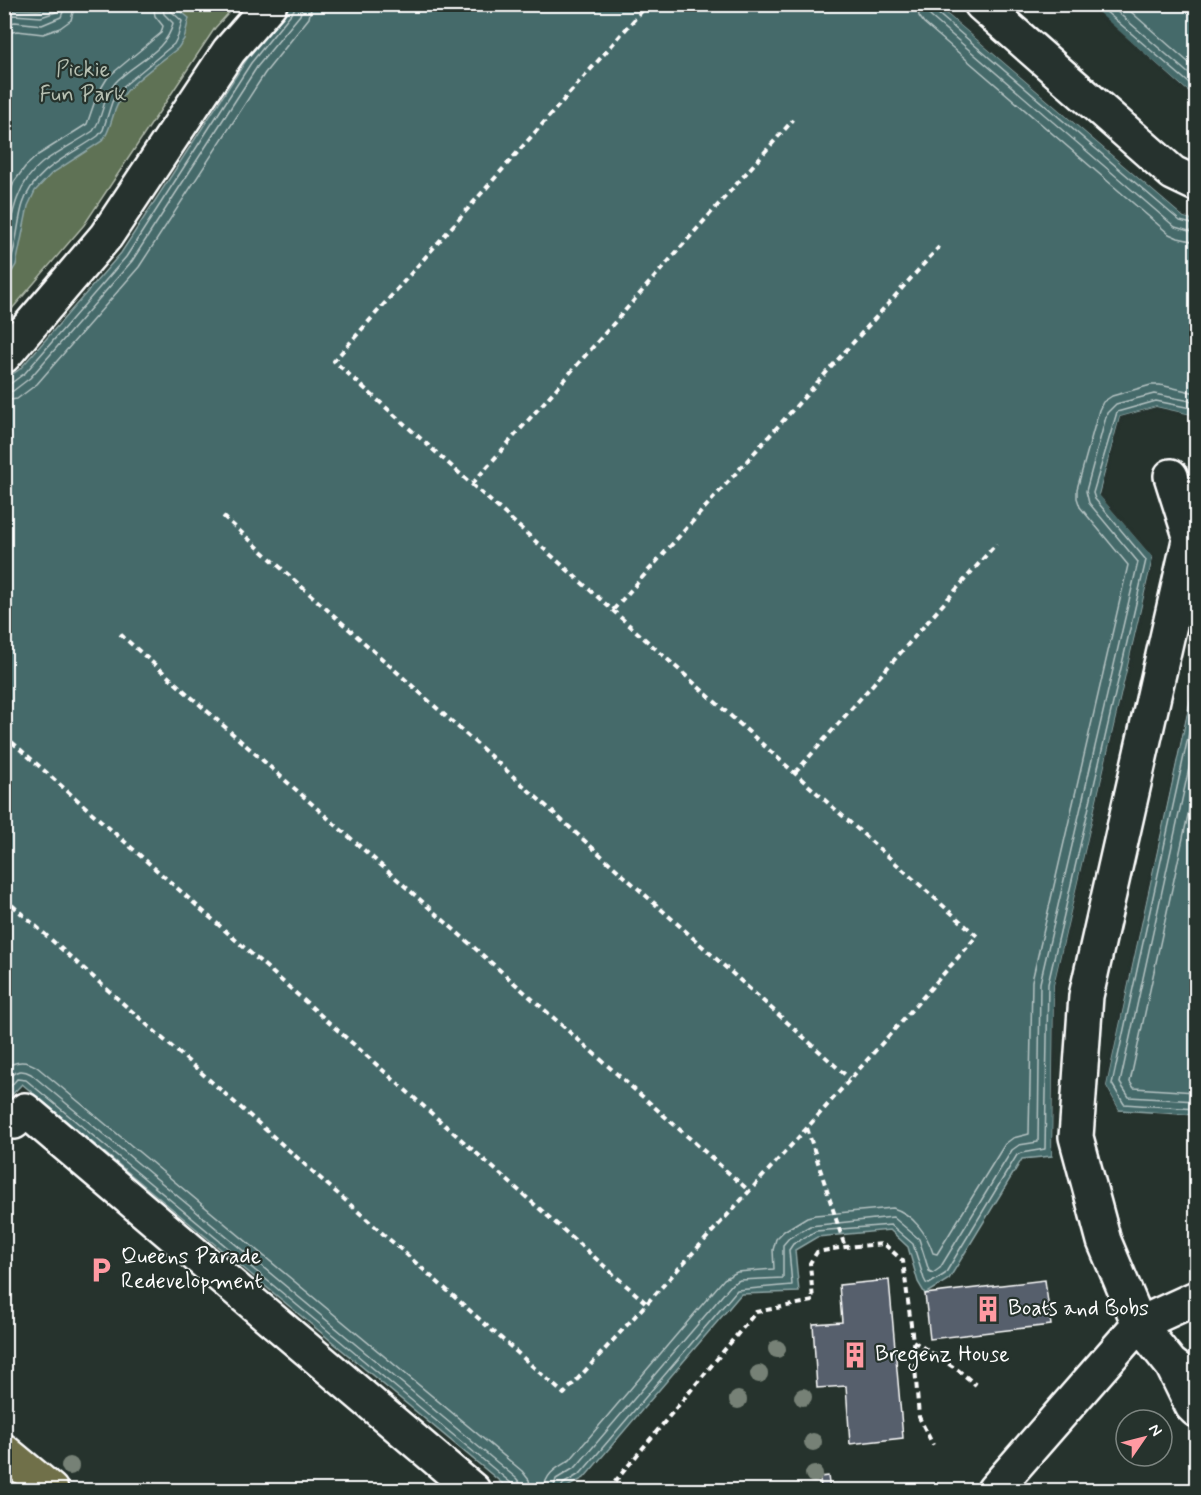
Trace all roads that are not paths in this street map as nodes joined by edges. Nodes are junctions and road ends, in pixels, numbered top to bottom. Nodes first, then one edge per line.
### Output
1 (270, 4) edge
2 (981, 4) edge
3 (1197, 184) edge
4 (4, 356) edge
5 (1171, 476) dead end
6 (4, 1114) edge
7 (1197, 1298) edge
8 (1139, 1324) junction
9 (1184, 1373) edge
10 (1197, 1410) edge
11 (4, 1451) edge
12 (51, 1491) edge
13 (473, 1491) edge
14 (994, 1491) edge

1 - 4 street
2 - 3 street
5 - 8 street
6 - 13 street
7 - 8 street
8 - 9 street
8 - 14 street
9 - 10 street
11 - 12 main road

